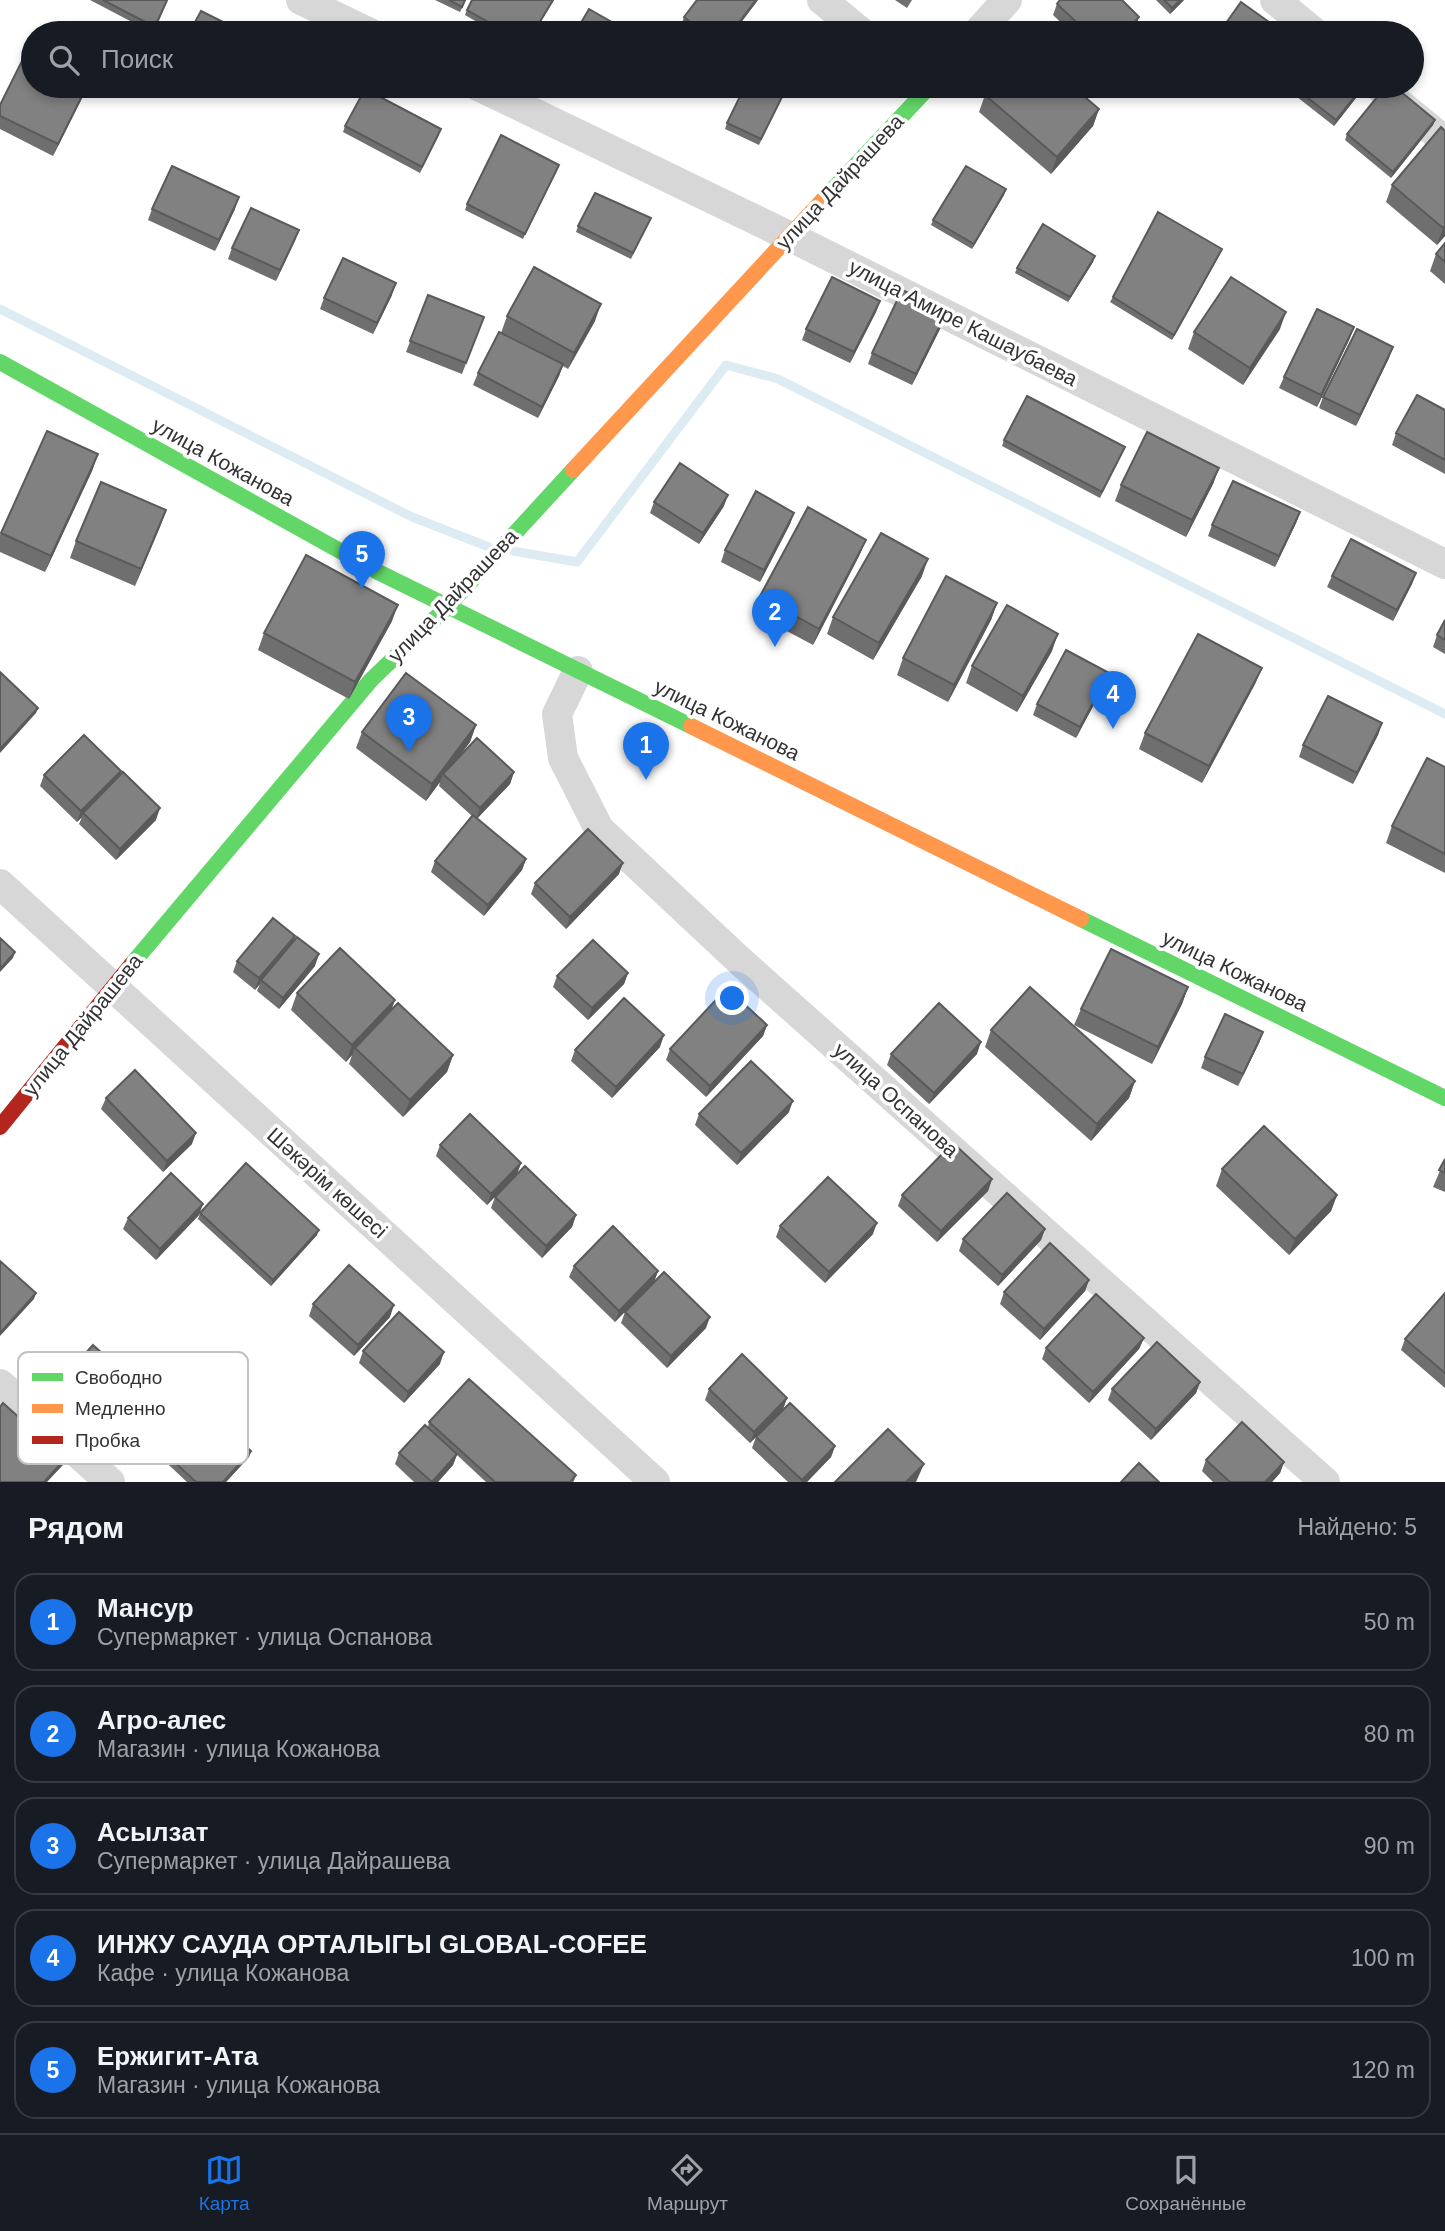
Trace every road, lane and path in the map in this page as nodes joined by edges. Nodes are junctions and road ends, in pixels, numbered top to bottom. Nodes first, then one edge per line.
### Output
1 (301, 0) edge
2 (821, 0) edge
3 (1007, 0) edge
4 (1275, 0) edge
5 (345, 21) edge
6 (847, 21) edge
7 (988, 21) edge
8 (1300, 21) edge
9 (503, 98) edge
10 (918, 98) edge
11 (1393, 98) edge
12 (1445, 141) edge
13 (789, 236) junction
14 (0, 362) edge
15 (1445, 564) edge
16 (448, 606) junction
17 (578, 671) junction
18 (0, 884) edge
19 (112, 988) junction
20 (1445, 1098) edge
21 (0, 1127) edge
22 (0, 1384) edge
23 (18, 1400) edge
24 (90, 1464) edge
25 (110, 1482) edge
26 (655, 1482) edge
27 (1325, 1482) edge

1 - 5 street
2 - 6 street
3 - 7 street
4 - 8 street
9 - 13 street, улица Амире Кашаубаева
10 - 13 main road, улица Дайрашева
11 - 12 street
13 - 15 street, улица Амире Кашаубаева
13 - 16 main road, улица Дайрашева
14 - 16 main road, улица Кожанова
16 - 17 main road, улица Кожанова
16 - 19 main road, улица Дайрашева
17 - 20 main road, улица Кожанова
17 - 27 street, улица Оспанова
18 - 19 street, Шәкәрім көшесі
19 - 21 main road, улица Дайрашева
19 - 26 street, Шәкәрім көшесі
22 - 23 street
24 - 25 street

